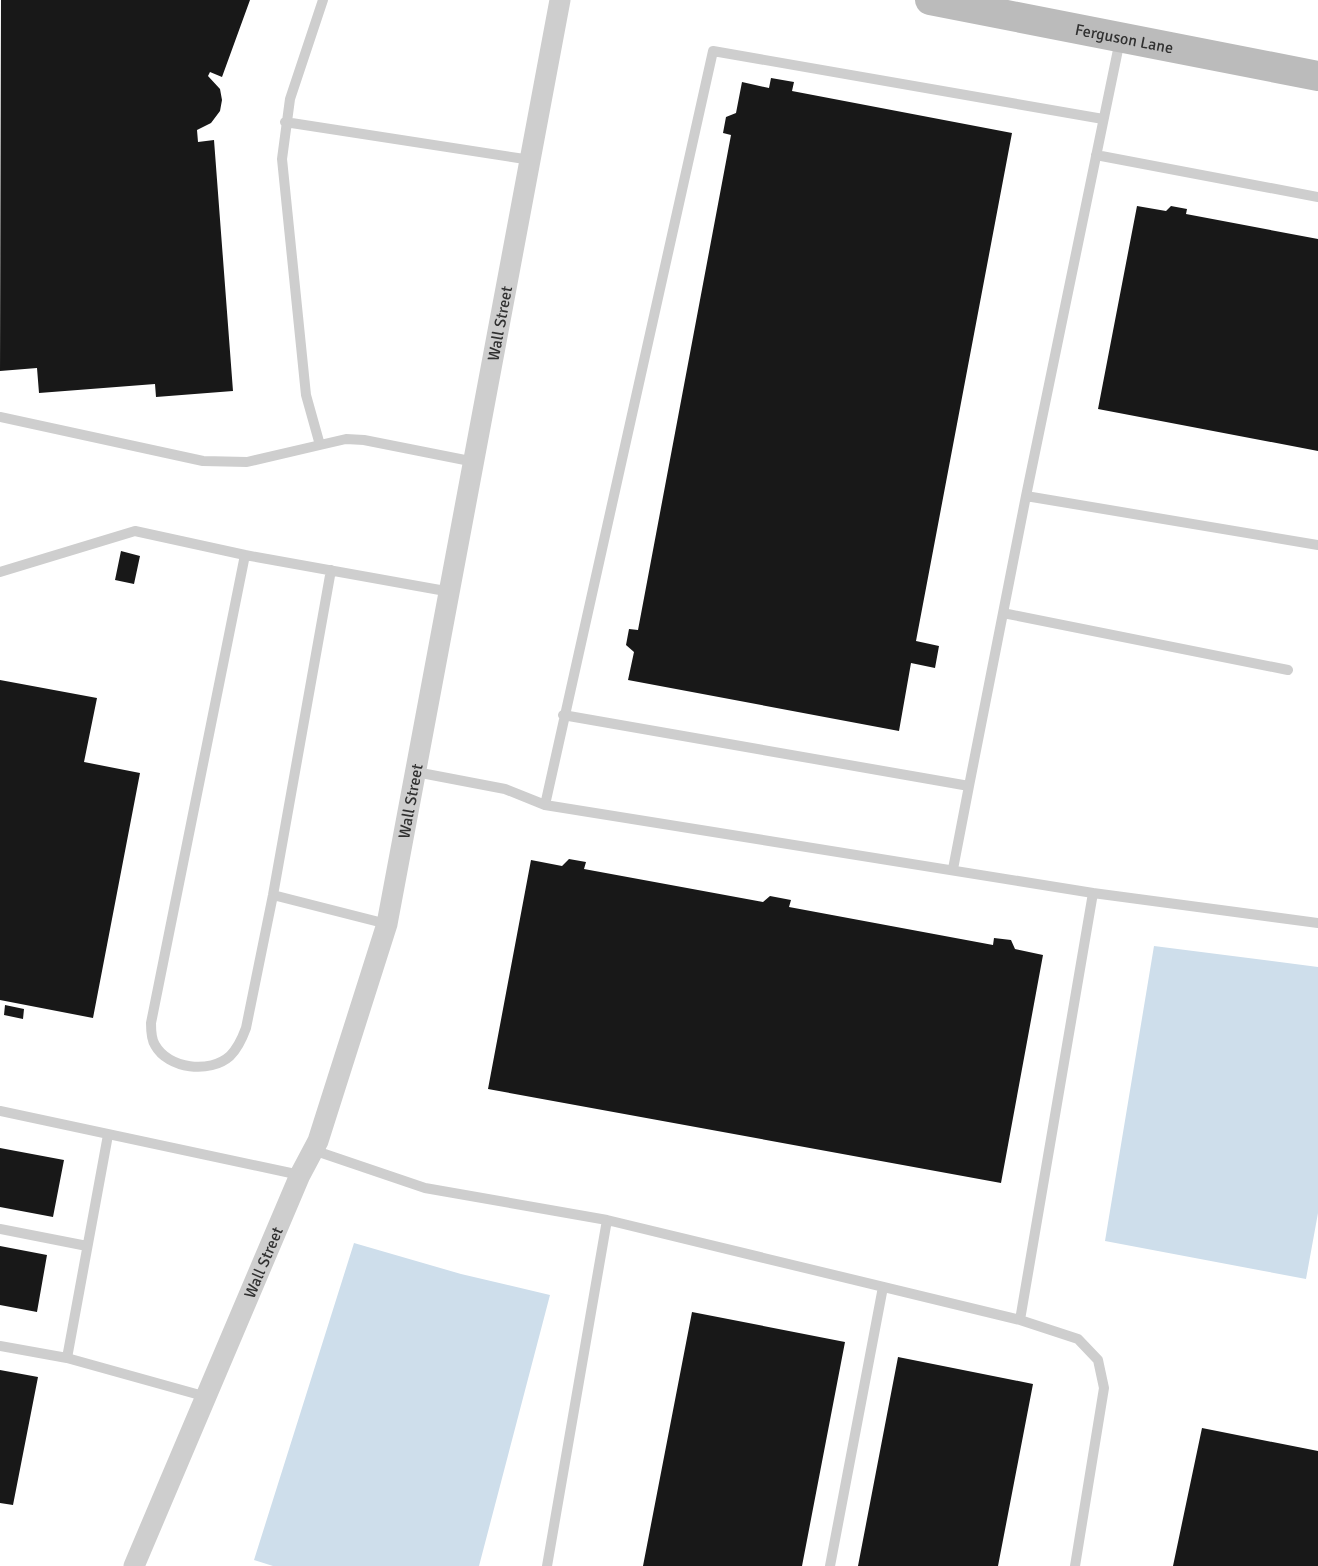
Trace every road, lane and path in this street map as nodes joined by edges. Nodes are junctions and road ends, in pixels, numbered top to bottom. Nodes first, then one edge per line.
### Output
1 (323, 0) edge
2 (560, 0) edge
3 (930, 0) edge
4 (1120, 38) junction
5 (1318, 76) edge
6 (1103, 119) junction
7 (285, 122) junction
8 (1096, 155) junction
9 (531, 160) junction
10 (1318, 196) edge
11 (0, 417) edge
12 (320, 445) junction
13 (476, 462) junction
14 (1026, 496) junction
15 (1318, 546) edge
16 (244, 555) junction
17 (331, 570) junction
18 (0, 572) edge
19 (451, 592) junction
20 (1003, 613) junction
21 (1288, 670) dead end
22 (563, 715) junction
23 (416, 772) junction
24 (969, 786) junction
25 (545, 805) junction
26 (953, 869) junction
27 (1093, 893) junction
28 (273, 895) junction
29 (1318, 923) edge
30 (387, 924) junction
31 (0, 1111) edge
32 (108, 1135) junction
33 (313, 1150) junction
34 (300, 1175) junction
35 (607, 1220) junction
36 (0, 1229) edge
37 (87, 1246) junction
38 (883, 1287) junction
39 (1020, 1320) junction
40 (0, 1346) edge
41 (67, 1358) junction
42 (207, 1397) junction
43 (134, 1566) edge
44 (547, 1566) edge
45 (830, 1566) edge
46 (1075, 1566) edge

1 - 7 lane
2 - 9 street, Wall Street
3 - 4 street, Ferguson Lane
4 - 5 street, Ferguson Lane
4 - 6 lane
6 - 8 lane
6 - 22 lane
7 - 9 lane
7 - 12 lane
8 - 10 lane
8 - 14 lane
9 - 13 street, Wall Street
11 - 12 lane
12 - 13 lane
13 - 19 street, Wall Street
14 - 15 lane
14 - 20 lane
16 - 17 lane
16 - 18 lane
16 - 28 lane
17 - 19 lane
17 - 28 lane
19 - 23 street, Wall Street
20 - 21 lane
20 - 24 lane
22 - 24 lane
22 - 25 lane
23 - 25 lane
23 - 30 street, Wall Street
24 - 26 lane
25 - 26 lane
26 - 27 lane
27 - 29 lane
27 - 39 lane
28 - 30 lane
30 - 33 street, Wall Street
31 - 32 lane
32 - 34 lane
32 - 37 lane
33 - 34 street, Wall Street
33 - 35 lane
34 - 42 street, Wall Street
35 - 38 lane
35 - 44 lane
36 - 37 lane
37 - 41 lane
38 - 39 lane
38 - 45 lane
39 - 46 lane
40 - 41 lane
41 - 42 lane
42 - 43 street, Wall Street

